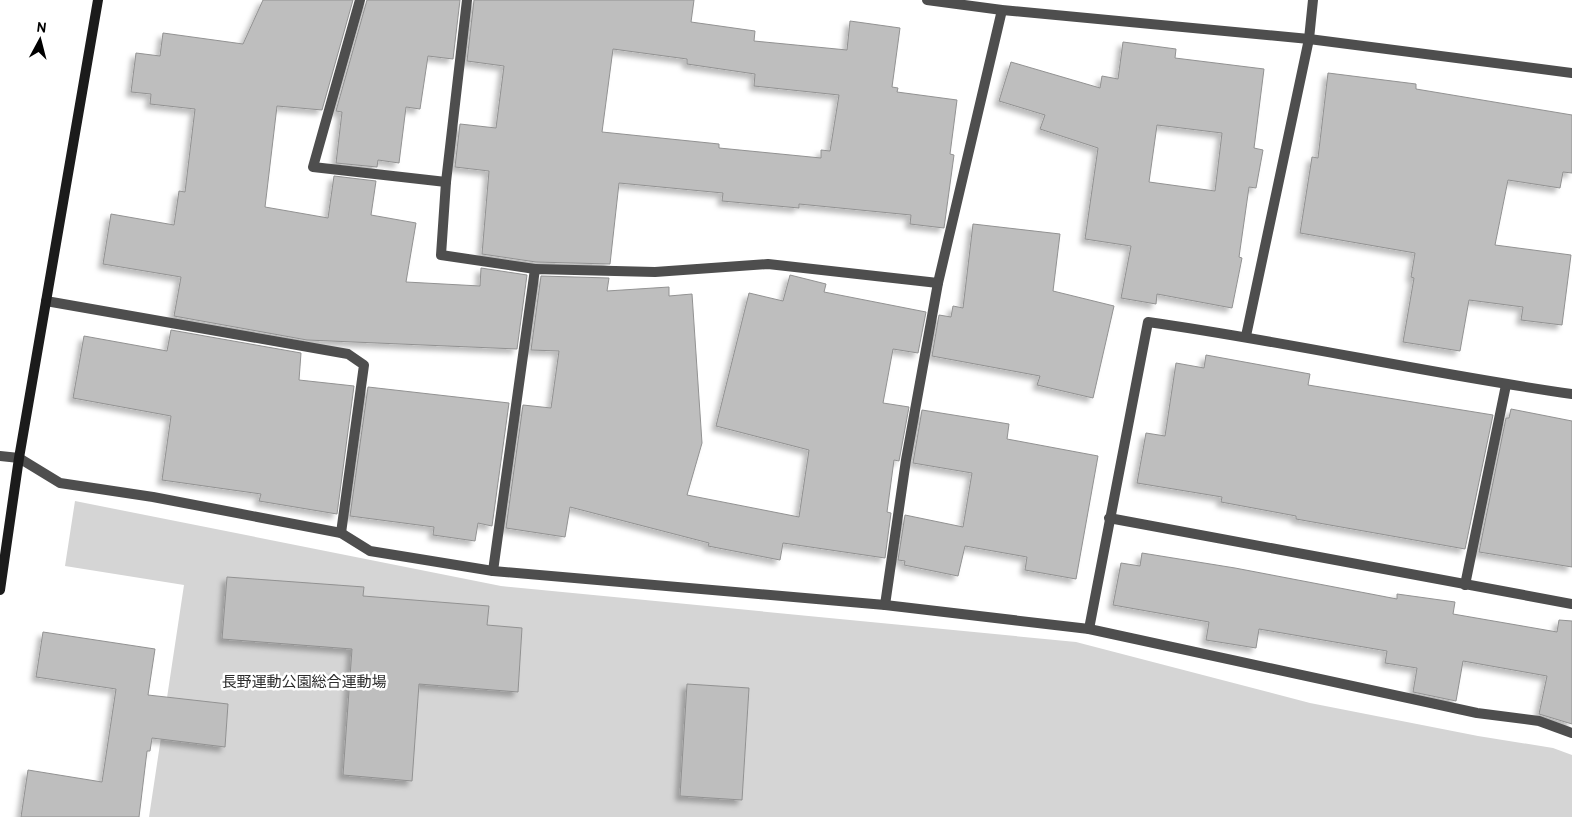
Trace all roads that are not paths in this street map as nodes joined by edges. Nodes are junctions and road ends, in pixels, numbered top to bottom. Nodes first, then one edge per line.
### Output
1 (98, 0) edge
2 (360, 0) edge
3 (466, 0) edge
4 (927, 0) edge
5 (1313, 0) edge
6 (1002, 10) junction
7 (1309, 39) junction
8 (1572, 73) edge
9 (446, 182) junction
10 (535, 269) junction
11 (938, 283) junction
12 (46, 301) junction
13 (1246, 336) junction
14 (1506, 385) junction
15 (1572, 394) edge
16 (0, 456) edge
17 (19, 458) junction
18 (1108, 518) junction
19 (341, 533) junction
20 (493, 571) junction
21 (1465, 585) junction
22 (0, 590) edge
23 (1572, 604) edge
24 (885, 605) junction
25 (1089, 629) junction
26 (1572, 733) edge

1 - 12 street
2 - 9 street
3 - 9 street
4 - 6 street
5 - 7 street
6 - 7 street
6 - 11 street
7 - 8 street
7 - 13 street
9 - 10 street
10 - 11 street
10 - 20 street
11 - 24 street
12 - 17 street
12 - 19 street
13 - 14 street
13 - 18 street
14 - 15 street
14 - 21 street
16 - 17 street
17 - 19 street
17 - 22 street
18 - 21 street
18 - 25 street
19 - 20 street
20 - 24 street
21 - 23 street
24 - 25 street
25 - 26 street

